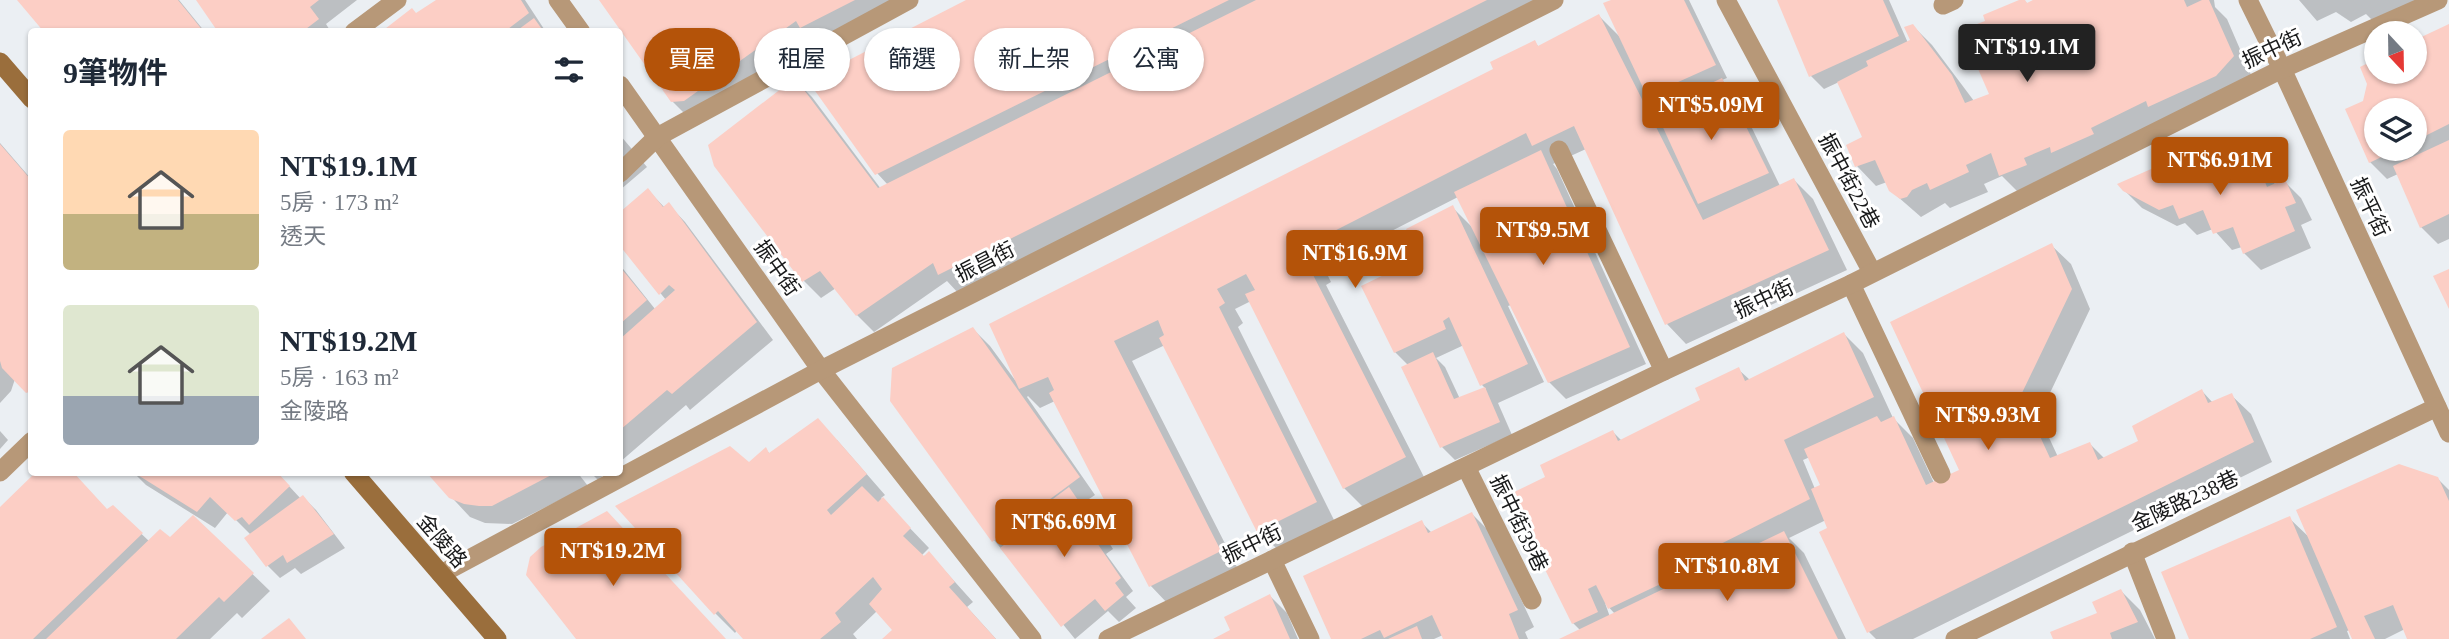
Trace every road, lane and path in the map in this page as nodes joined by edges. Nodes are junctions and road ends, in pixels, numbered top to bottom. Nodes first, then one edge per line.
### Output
1 (397, 0) edge
2 (558, 0) edge
3 (909, 0) edge
4 (1554, 0) edge
5 (1726, 0) edge
6 (2248, 0) edge
7 (2438, 0) edge
8 (359, 28) edge
9 (578, 28) edge
10 (0, 62) edge
11 (2282, 69) junction
12 (623, 89) edge
13 (28, 94) edge
14 (657, 137) junction
15 (1559, 150) dead end
16 (623, 170) edge
17 (1872, 272) junction
18 (1851, 284) junction
19 (821, 370) junction
20 (1664, 371) junction
21 (2437, 407) junction
22 (2449, 433) edge
23 (28, 445) edge
24 (1466, 467) junction
25 (0, 472) edge
26 (1941, 474) dead end
27 (356, 476) edge
28 (2132, 552) junction
29 (1272, 559) junction
30 (441, 574) junction
31 (1532, 600) dead end
32 (497, 639) edge
33 (1032, 639) edge
34 (1108, 639) edge
35 (1310, 639) edge
36 (1955, 639) edge
37 (2166, 639) edge

1 - 8 lane
2 - 9 lane
3 - 14 lane
4 - 19 lane, 振昌街
5 - 17 lane, 振中街22巷
6 - 11 lane, 振平街
7 - 11 lane, 振中街
10 - 13 main road
11 - 17 lane, 振中街
11 - 21 lane, 振平街
12 - 14 lane, 振中街
14 - 16 lane
14 - 19 lane, 振中街
15 - 20 lane
17 - 18 lane, 振中街
18 - 20 lane, 振中街
18 - 26 lane
19 - 30 lane, 振昌街
19 - 33 lane, 振中街
20 - 24 lane, 振中街
21 - 22 lane, 振平街
21 - 28 lane, 金陵路238巷
23 - 25 lane
24 - 29 lane, 振中街
24 - 31 lane, 振中街39巷
27 - 30 main road, 金陵路
28 - 36 lane, 金陵路238巷
28 - 37 lane
29 - 34 lane, 振中街
29 - 35 lane
30 - 32 main road, 金陵路

